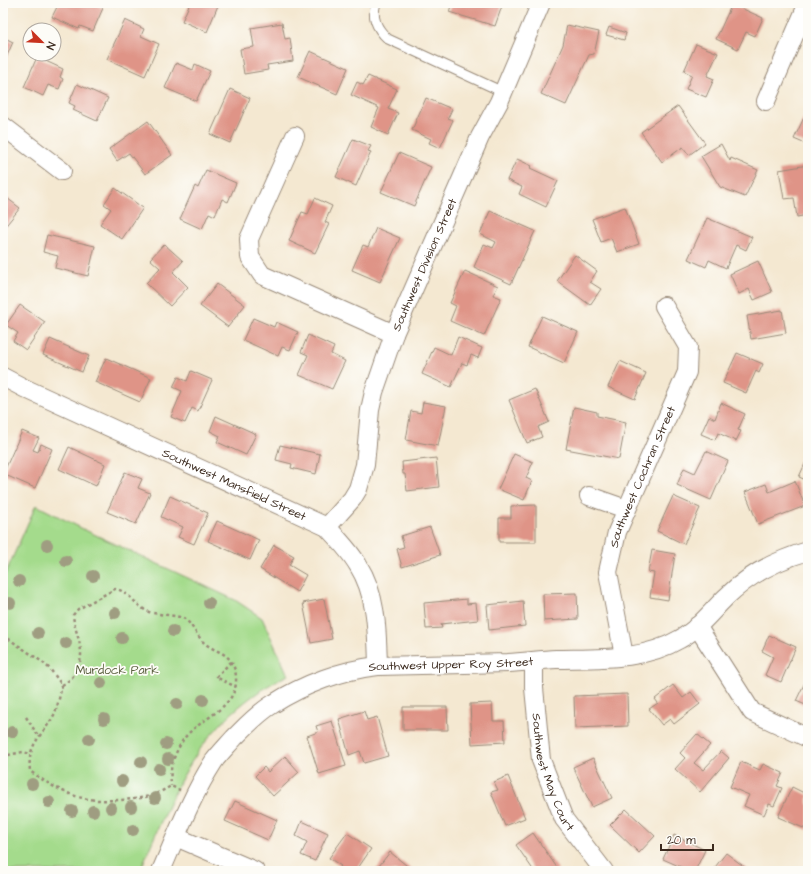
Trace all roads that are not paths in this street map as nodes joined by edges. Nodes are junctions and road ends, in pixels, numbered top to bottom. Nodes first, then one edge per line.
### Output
1 (376, 3) edge
2 (541, 3) edge
3 (808, 3) edge
4 (503, 92) junction
5 (766, 101) dead end
6 (3, 126) edge
7 (295, 136) dead end
8 (62, 171) dead end
9 (664, 306) dead end
10 (394, 334) junction
11 (3, 377) edge
12 (589, 496) dead end
13 (626, 509) junction
14 (327, 527) junction
15 (808, 551) edge
16 (697, 626) junction
17 (624, 656) junction
18 (534, 662) junction
19 (378, 666) junction
20 (808, 738) edge
21 (176, 837) junction
22 (161, 871) edge
23 (255, 871) edge
24 (604, 871) edge

1 - 4 lane
2 - 4 street, Southwest Division Street
3 - 5 street
4 - 10 street, Southwest Division Street
6 - 8 street
7 - 10 street
9 - 13 street, Southwest Cochran Street
10 - 14 street, Southwest Division Street
11 - 14 street, Southwest Mansfield Street
12 - 13 street
13 - 17 street, Southwest Cochran Street
14 - 19 street, Southwest Mansfield Street
15 - 16 street, Southwest Upper Roy Street
16 - 17 street, Southwest Upper Roy Street
16 - 20 street
17 - 18 street, Southwest Upper Roy Street
18 - 19 street, Southwest Upper Roy Street
18 - 24 street, Southwest May Court
19 - 21 street, Southwest Upper Roy Street
21 - 22 street, Southwest Upper Roy Street
21 - 23 street

